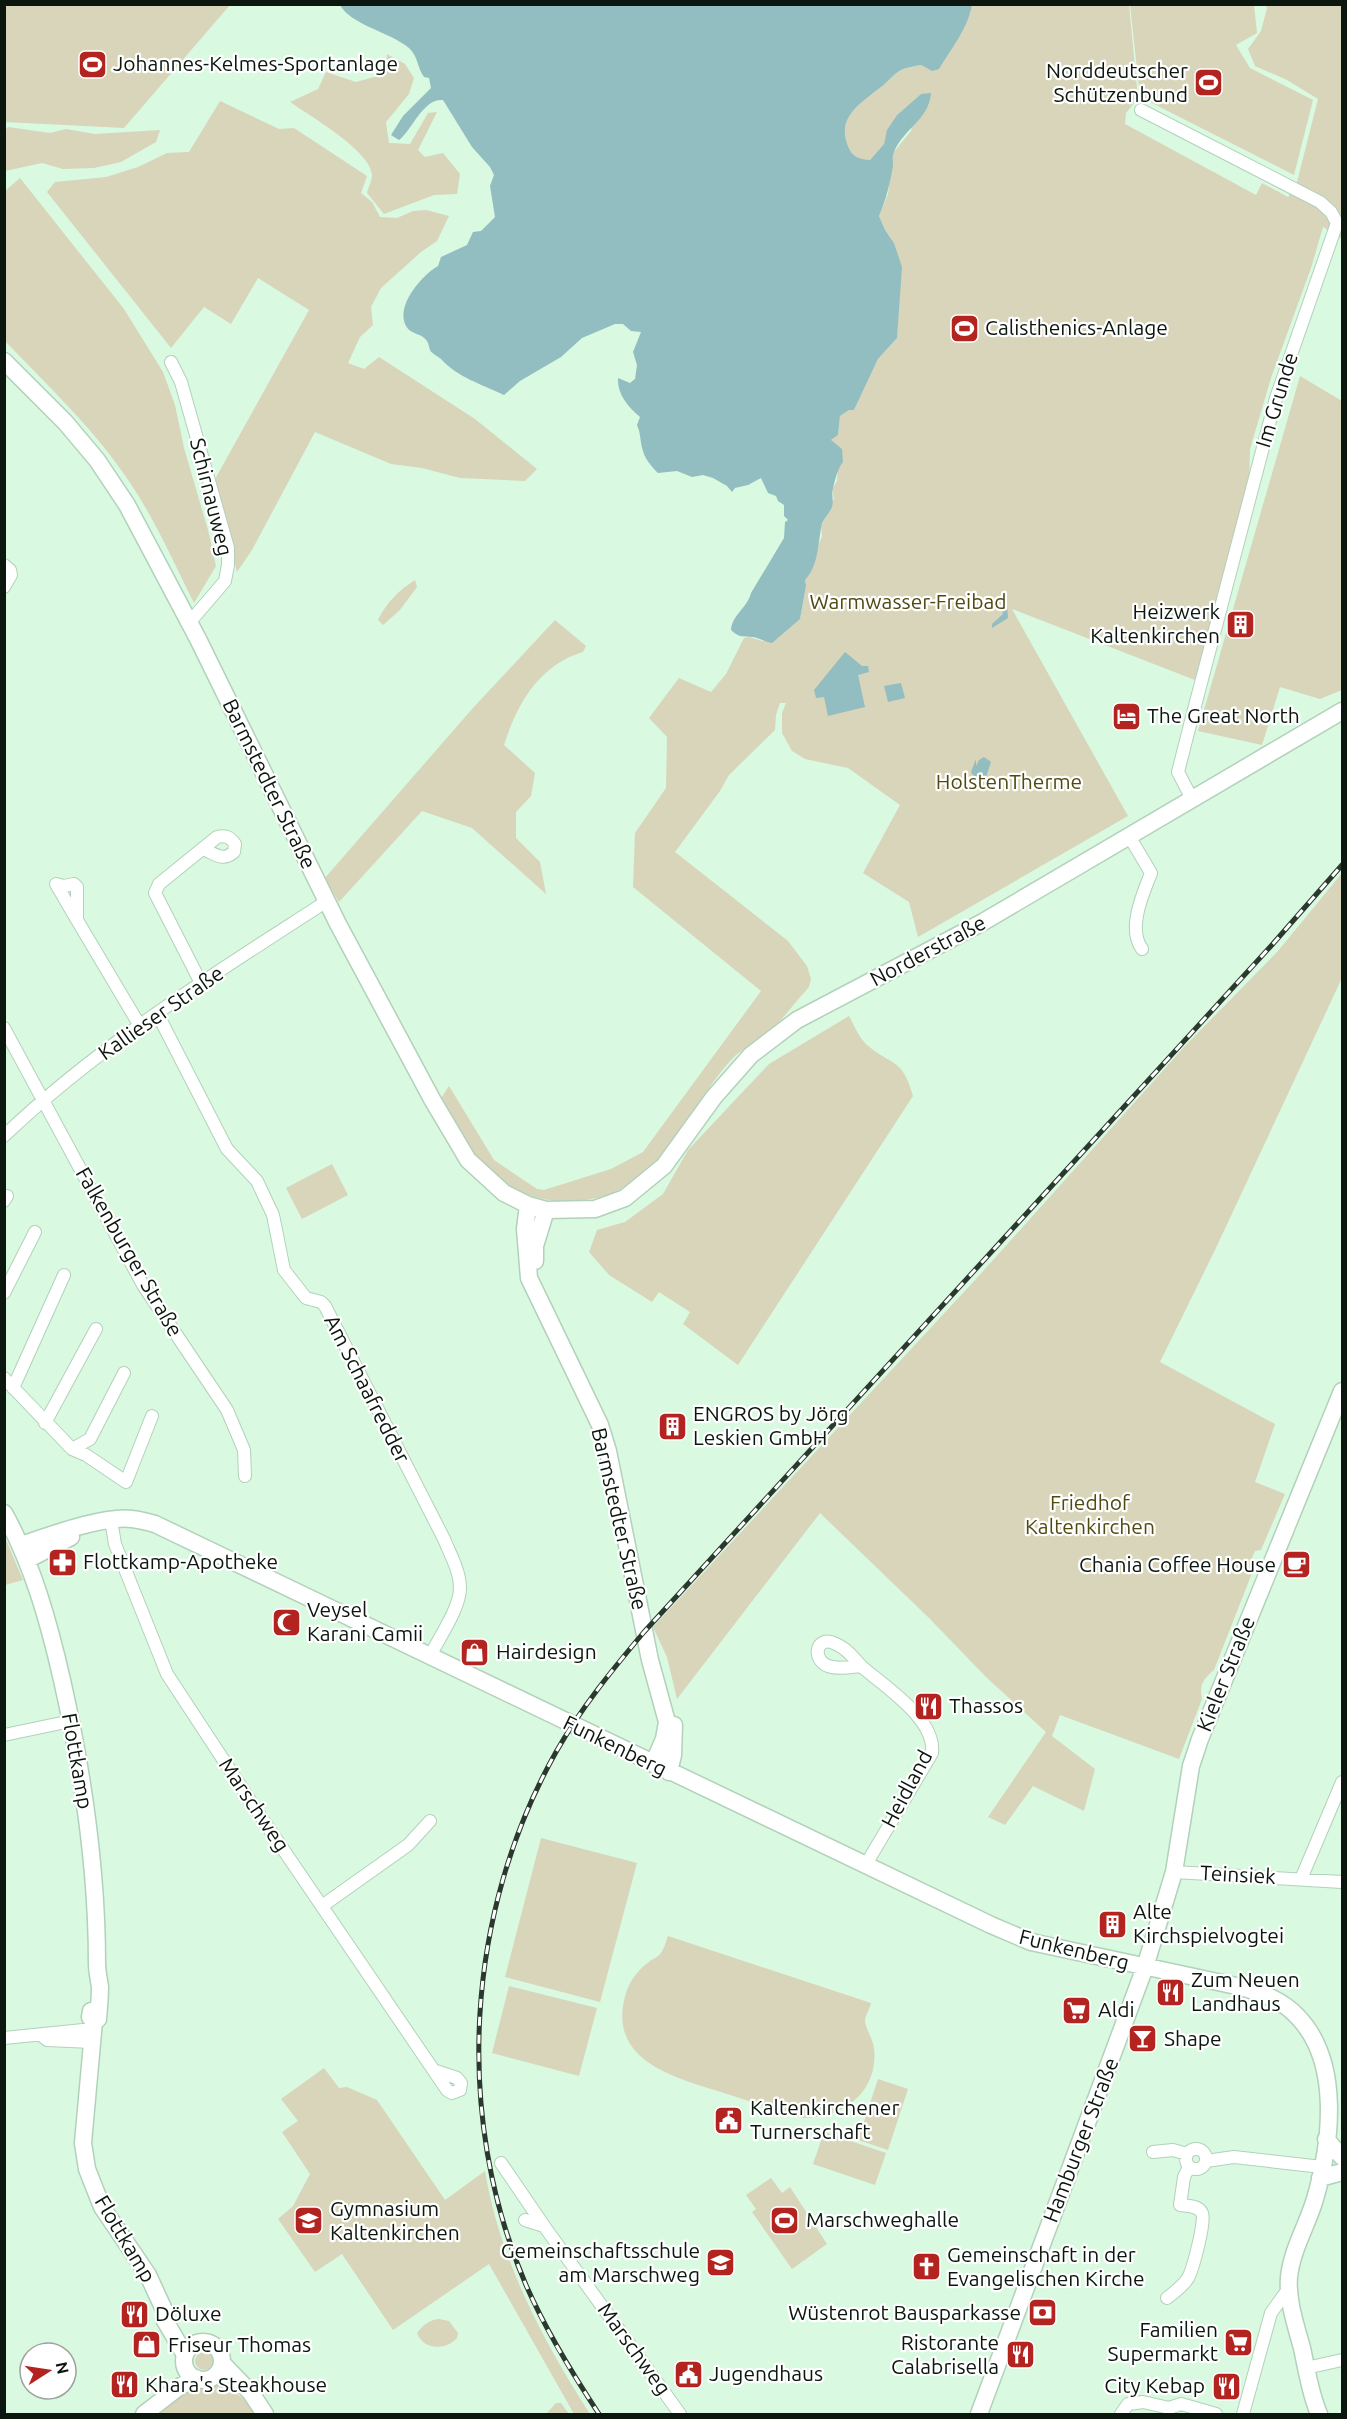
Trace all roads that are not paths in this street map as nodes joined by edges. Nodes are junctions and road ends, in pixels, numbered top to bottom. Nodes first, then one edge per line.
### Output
1 (1141, 110) dead end
2 (4, 362) edge
3 (171, 362) dead end
4 (4, 566) edge
5 (4, 587) edge
6 (189, 623) junction
7 (1342, 711) edge
8 (1192, 799) junction
9 (1129, 836) junction
10 (203, 849) dead end
11 (327, 901) junction
12 (77, 920) dead end
13 (1142, 948) dead end
14 (201, 983) junction
15 (157, 1013) junction
16 (140, 1026) junction
17 (4, 1028) edge
18 (43, 1099) junction
19 (4, 1136) edge
20 (528, 1205) junction
21 (546, 1210) junction
22 (35, 1232) dead end
23 (64, 1275) dead end
24 (4, 1293) edge
25 (536, 1295) junction
26 (96, 1329) dead end
27 (124, 1373) dead end
28 (4, 1378) edge
29 (13, 1388) junction
30 (1342, 1392) edge
31 (152, 1416) dead end
32 (45, 1423) junction
33 (72, 1449) junction
34 (246, 1476) dead end
35 (4, 1513) edge
36 (111, 1520) junction
37 (24, 1553) junction
38 (430, 1656) junction
39 (861, 1666) dead end
40 (657, 1683) junction
41 (71, 1721) junction
42 (4, 1735) edge
43 (654, 1764) junction
44 (669, 1772) junction
45 (1342, 1782) edge
46 (429, 1821) dead end
47 (865, 1866) junction
48 (1174, 1872) junction
49 (1301, 1879) junction
50 (1342, 1882) edge
51 (322, 1906) junction
52 (1145, 1967) junction
53 (93, 2030) junction
54 (4, 2038) edge
55 (436, 2072) dead end
56 (1326, 2139) junction
57 (1153, 2152) dead end
58 (1342, 2157) edge
59 (1188, 2160) junction
60 (501, 2163) dead end
61 (1342, 2172) edge
62 (1321, 2173) junction
63 (525, 2220) dead end
64 (544, 2226) junction
65 (1289, 2288) junction
66 (1167, 2298) dead end
67 (1342, 2360) edge
68 (190, 2362) junction
69 (1306, 2368) junction
70 (218, 2369) junction
71 (147, 2411) edge
72 (265, 2415) edge
73 (680, 2415) edge
74 (979, 2415) edge
75 (1120, 2415) edge
76 (1216, 2415) edge
77 (1243, 2415) edge
78 (1319, 2415) edge

1 - 8 street, Im Grunde
2 - 6 main road, Barmstedter Straße
3 - 6 street, Schirnauweg
4 - 5 street
6 - 11 main road, Barmstedter Straße
7 - 8 main road, Norderstraße
8 - 9 main road, Norderstraße
9 - 13 street
9 - 21 main road, Norderstraße
10 - 14 street
11 - 14 street, Kallieser Straße
11 - 20 main road, Barmstedter Straße
12 - 16 street
14 - 15 street, Kallieser Straße
15 - 16 street, Kallieser Straße
15 - 38 street, Am Schaafredder
16 - 18 street, Kallieser Straße
17 - 18 street, Falkenburger Straße
18 - 19 street, Kallieser Straße
18 - 34 street, Falkenburger Straße
20 - 21 main road, Barmstedter Straße
20 - 25 main road, Barmstedter Straße
21 - 25 main road, Barmstedter Straße
22 - 24 street
23 - 29 street
25 - 40 main road, Barmstedter Straße
26 - 32 street
27 - 33 street
28 - 29 street
29 - 32 street
30 - 48 main road, Kieler Straße
31 - 33 street
32 - 33 street
35 - 37 main road, Flottkamp
36 - 37 main road, Funkenberg
36 - 38 main road, Funkenberg
36 - 51 street, Marschweg
37 - 41 main road, Flottkamp
38 - 43 main road, Funkenberg
39 - 47 street, Heidland
40 - 43 main road, Barmstedter Straße
40 - 44 main road, Barmstedter Straße
41 - 42 street
41 - 53 main road, Flottkamp
43 - 44 main road, Funkenberg
44 - 47 main road, Funkenberg
45 - 49 street, Teinsiek
46 - 51 street
47 - 52 main road, Funkenberg
48 - 49 street, Teinsiek
48 - 52 main road, Kieler Straße
49 - 50 street, Teinsiek
51 - 55 street, Marschweg
52 - 56 main road, Funkenberg
52 - 74 main road, Hamburger Straße
53 - 54 street
53 - 68 main road, Flottkamp
56 - 58 main road
56 - 62 main road, Funkenberg
57 - 59 street
59 - 62 street
59 - 66 street
60 - 64 street, Marschweg
61 - 62 main road
62 - 65 main road, Funkenberg
63 - 64 street
64 - 73 street, Marschweg
65 - 69 main road, Funkenberg
65 - 77 street
67 - 69 street
68 - 70 main road
68 - 70 main road
68 - 71 main road
69 - 78 main road, Funkenberg
70 - 72 main road
75 - 76 street

